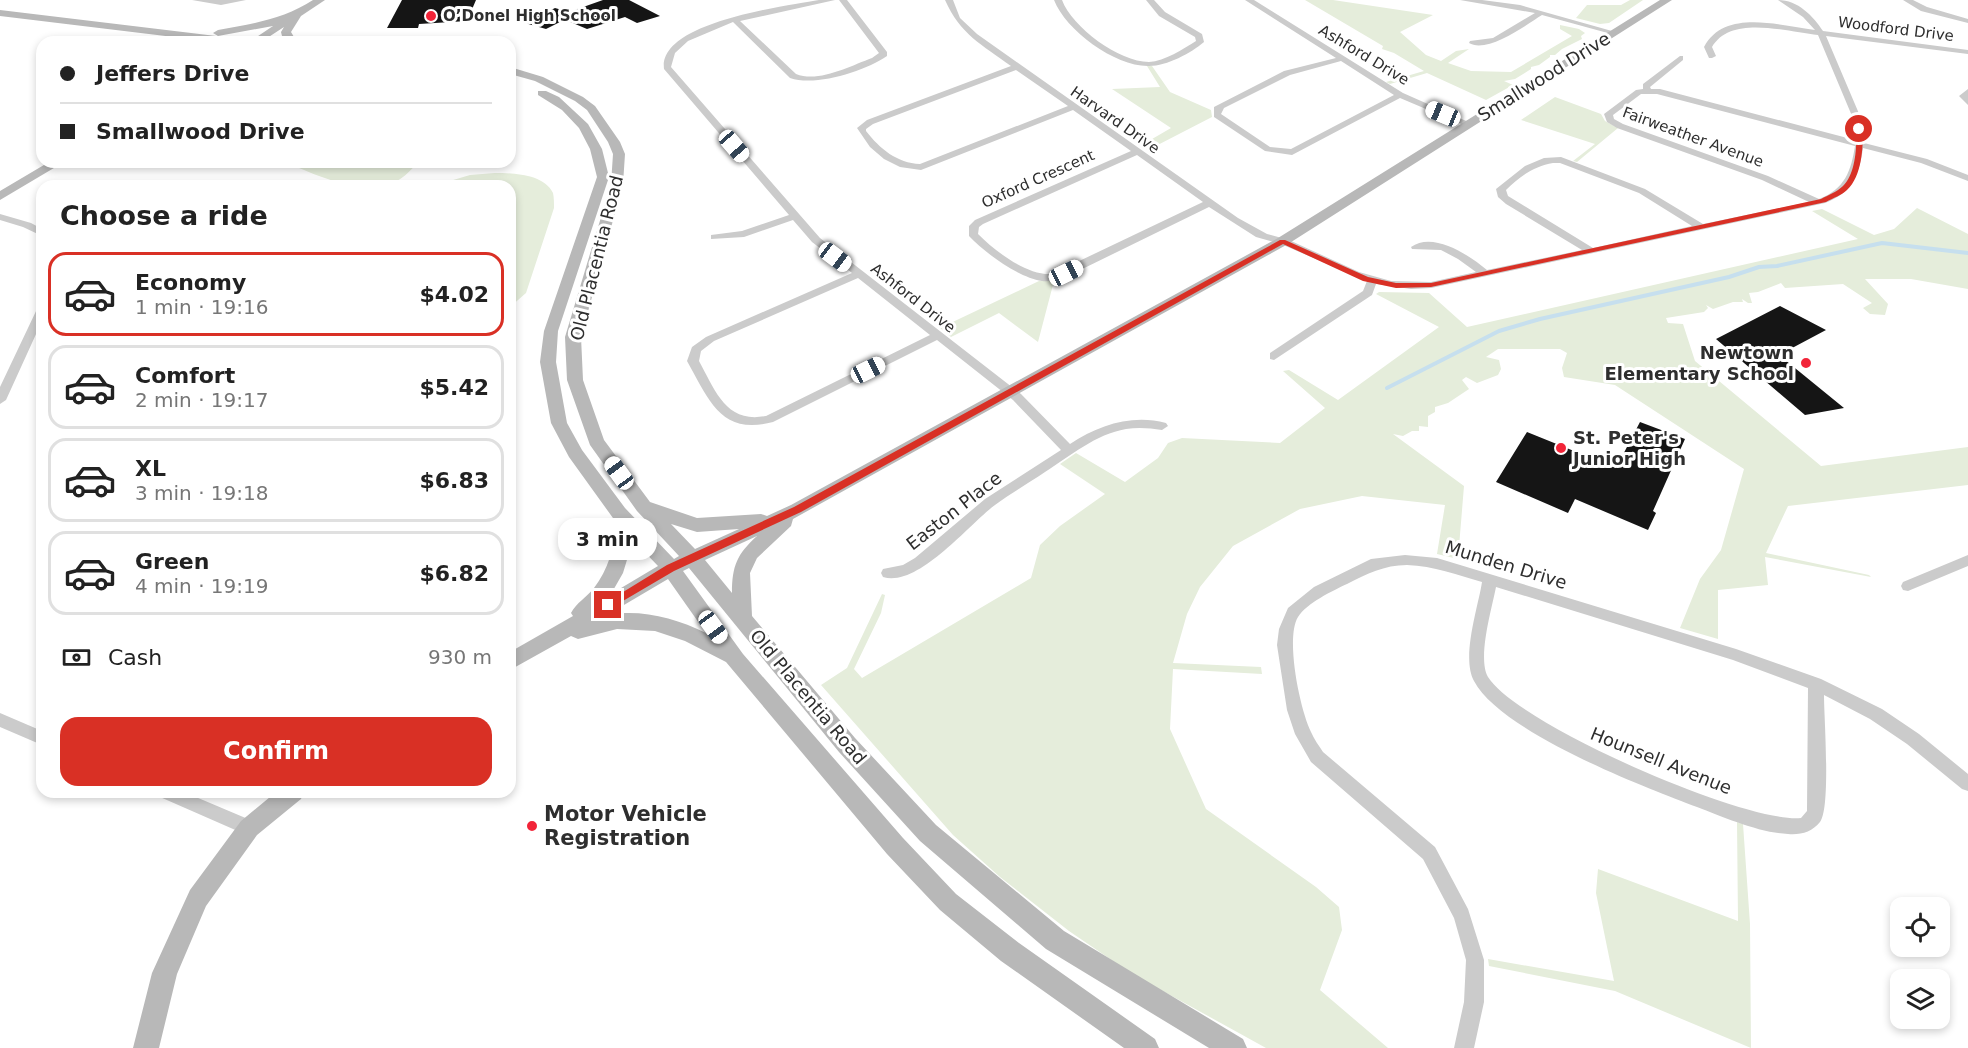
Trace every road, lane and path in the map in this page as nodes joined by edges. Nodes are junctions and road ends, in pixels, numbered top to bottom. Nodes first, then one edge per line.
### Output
1 (196, 0) edge
2 (242, 0) edge
3 (320, 0) edge
4 (831, 0) edge
5 (843, 0) edge
6 (949, 0) edge
7 (1058, 0) edge
8 (1150, 0) edge
9 (1249, 0) edge
10 (1464, 0) edge
11 (1667, 0) edge
12 (1782, 0) edge
13 (1907, 0) edge
14 (0, 13) edge
15 (1541, 13) junction
16 (298, 14) junction
17 (735, 20) junction
18 (1968, 21) edge
19 (1615, 33) junction
20 (1821, 33) junction
21 (172, 36) edge
22 (210, 36) edge
23 (263, 36) edge
24 (287, 36) edge
25 (1473, 43) dead end
26 (1968, 52) edge
27 (1712, 56) dead end
28 (1680, 58) dead end
29 (1341, 59) junction
30 (1016, 67) junction
31 (516, 72) edge
32 (516, 83) edge
33 (1648, 91) junction
34 (1968, 92) edge
35 (1400, 95) junction
36 (1968, 102) edge
37 (1073, 107) junction
38 (1469, 124) junction
39 (1860, 144) junction
40 (1137, 152) junction
41 (48, 168) edge
42 (1968, 178) edge
43 (0, 196) edge
44 (1818, 202) junction
45 (1209, 203) junction
46 (794, 216) junction
47 (0, 217) edge
48 (1702, 228) junction
49 (36, 230) edge
50 (715, 237) dead end
51 (1283, 241) junction
52 (1416, 247) dead end
53 (1591, 252) junction
54 (858, 274) junction
55 (1485, 274) junction
56 (1372, 281) junction
57 (36, 320) edge
58 (937, 336) junction
59 (1274, 356) dead end
60 (4, 381) edge
61 (1009, 391) junction
62 (0, 400) edge
63 (1162, 426) dead end
64 (1068, 450) junction
65 (643, 506) junction
66 (797, 510) junction
67 (619, 513) junction
68 (692, 558) junction
69 (1968, 560) edge
70 (671, 568) junction
71 (888, 573) dead end
72 (1490, 580) junction
73 (1908, 585) dead end
74 (742, 618) junction
75 (516, 659) edge
76 (516, 659) edge
77 (516, 660) edge
78 (736, 660) junction
79 (1816, 684) junction
80 (0, 720) edge
81 (36, 735) edge
82 (1968, 784) edge
83 (180, 798) edge
84 (286, 798) edge
85 (249, 828) junction
86 (146, 1048) edge
87 (1146, 1048) edge
88 (1234, 1048) edge
89 (1464, 1048) edge

1 - 2 street
3 - 16 main road
4 - 17 street, Ashford Drive
5 - 17 street
6 - 30 street, Harvard Drive
7 - 8 street
9 - 29 street, Ashford Drive
10 - 15 street
11 - 19 main road, Smallwood Drive
12 - 20 street
13 - 18 street
14 - 21 main road
15 - 19 street
15 - 25 street
16 - 22 main road
16 - 23 main road
16 - 24 main road
17 - 46 street, Ashford Drive
19 - 38 main road, Smallwood Drive
20 - 26 street, Woodford Drive
20 - 27 street, Woodford Drive
20 - 39 street
28 - 33 street
29 - 35 street, Ashford Drive
29 - 35 street
30 - 37 street, Harvard Drive
30 - 37 street
31 - 65 main road, Old Placentia Road
32 - 67 main road, Old Placentia Road
33 - 39 street, Fairweather Avenue
33 - 44 street, Fairweather Avenue
34 - 36 street
35 - 38 street, Ashford Drive
37 - 40 street, Harvard Drive
38 - 51 main road, Smallwood Drive
39 - 42 street, Fairweather Avenue
39 - 44 street, Harvard Drive
40 - 45 street, Harvard Drive
40 - 45 street, Oxford Crescent
41 - 43 main road
44 - 48 street, Harvard Drive
45 - 51 street, Harvard Drive
46 - 50 street
46 - 54 street, Ashford Drive
47 - 49 street
48 - 53 street, Harvard Drive
48 - 53 street
51 - 56 street, Harvard Drive
51 - 61 main road, Smallwood Drive
52 - 55 street
53 - 55 street, Harvard Drive
54 - 58 street, Ashford Drive
54 - 58 street
55 - 56 street, Harvard Drive
56 - 59 street
57 - 60 street
58 - 61 street, Ashford Drive
60 - 62 street
61 - 64 street
61 - 66 main road, Smallwood Drive
63 - 64 street, Easton Place
64 - 71 street, Easton Place
65 - 66 main road
65 - 68 main road, Old Placentia Road
66 - 68 main road, Smallwood Drive
66 - 74 main road
67 - 70 main road, Old Placentia Road
67 - 75 main road
68 - 70 main road, Smallwood Drive
68 - 74 main road, Old Placentia Road
69 - 73 street
70 - 76 main road, Smallwood Drive
70 - 78 main road, Old Placentia Road
72 - 79 street, Munden Drive
72 - 79 street, Hounsell Avenue
72 - 89 street, Munden Drive
74 - 88 main road, Old Placentia Road
77 - 78 main road
78 - 87 main road, Old Placentia Road
79 - 82 street, Munden Drive
80 - 81 street
83 - 85 street
84 - 85 main road
85 - 86 main road

